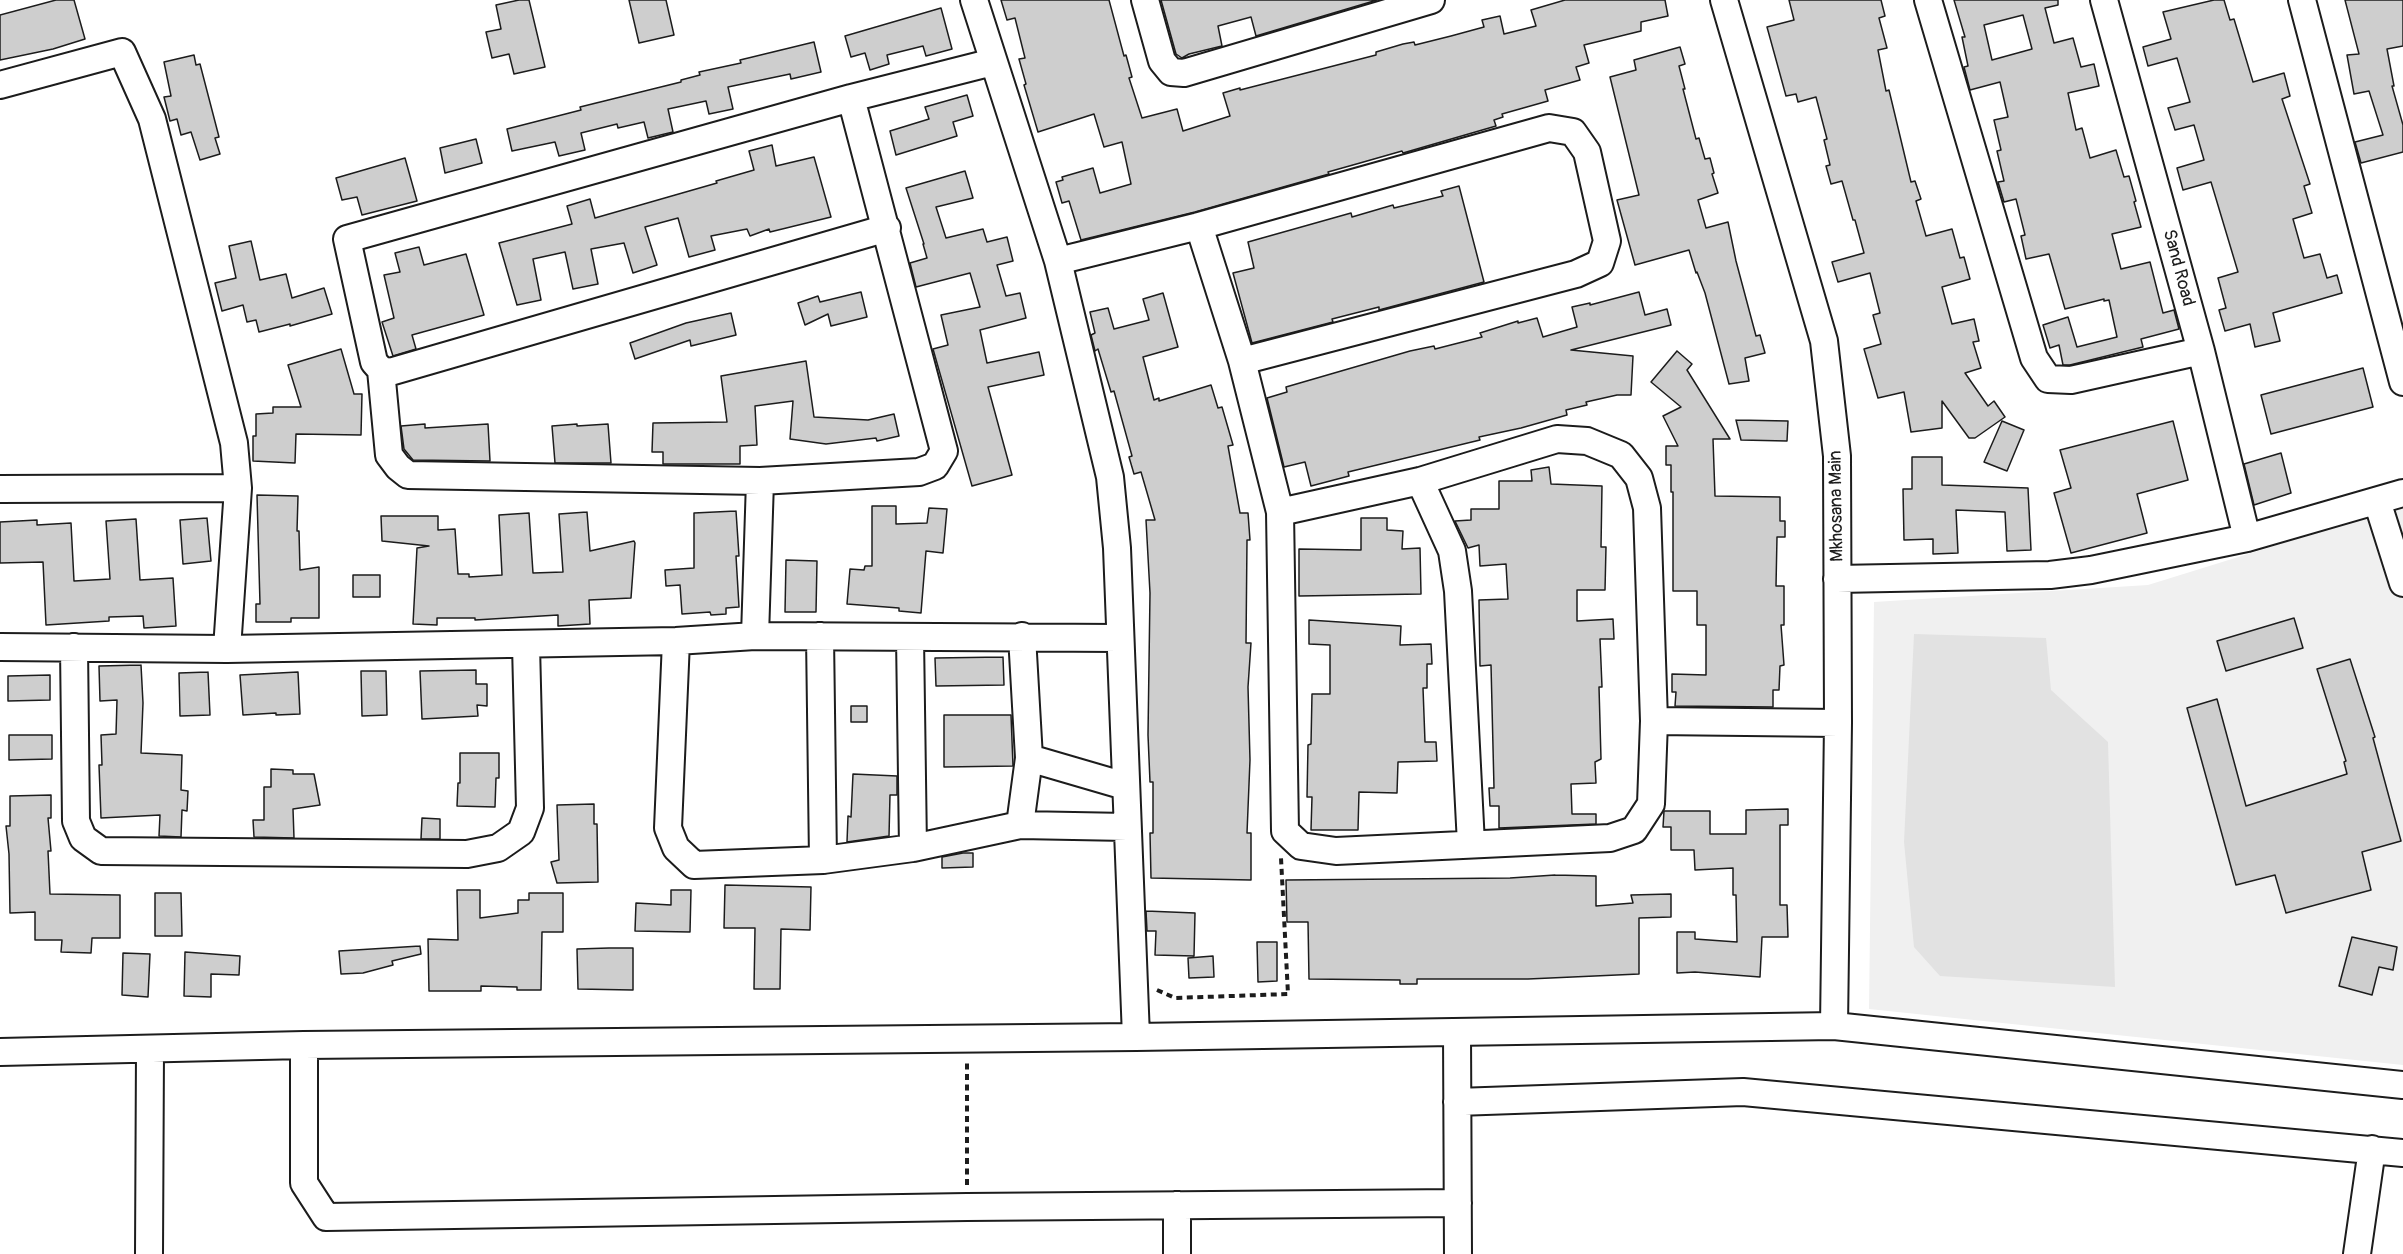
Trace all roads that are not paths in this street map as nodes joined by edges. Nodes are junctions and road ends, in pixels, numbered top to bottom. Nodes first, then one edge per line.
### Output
1 (974, 0) edge
2 (1145, 0) edge
3 (1431, 0) edge
4 (1724, 0) edge
5 (1928, 0) edge
6 (2104, 0) edge
7 (2302, 0) edge
8 (993, 62) junction
9 (0, 85) edge
10 (851, 98) junction
11 (1199, 226) junction
12 (887, 228) junction
13 (1058, 261) junction
14 (2392, 292) edge
15 (2201, 351) junction
16 (1242, 361) junction
17 (381, 370) junction
18 (2403, 382) edge
19 (760, 481) junction
20 (1420, 481) junction
21 (238, 488) junction
22 (0, 489) edge
23 (2403, 493) edge
24 (2376, 501) junction
25 (1280, 512) junction
26 (2247, 538) junction
27 (1837, 579) junction
28 (2403, 584) edge
29 (755, 636) junction
30 (820, 636) junction
31 (1022, 636) junction
32 (910, 637) junction
33 (1119, 638) junction
34 (676, 641) junction
35 (526, 645) junction
36 (0, 647) edge
37 (74, 647) junction
38 (227, 649) junction
39 (1654, 721) junction
40 (1838, 723) junction
41 (1029, 758) junction
42 (1125, 786) junction
43 (1020, 825) junction
44 (1126, 827) junction
45 (1471, 844) junction
46 (913, 848) junction
47 (823, 860) junction
48 (1834, 1026) junction
49 (1457, 1032) junction
50 (1136, 1037) junction
51 (303, 1046) junction
52 (150, 1050) junction
53 (0, 1052) edge
54 (2403, 1085) edge
55 (1457, 1102) junction
56 (2372, 1149) junction
57 (2403, 1153) edge
58 (1458, 1203) junction
59 (1177, 1205) junction
60 (149, 1254) edge
61 (1177, 1254) edge
62 (1458, 1254) edge
63 (2357, 1254) edge

1 - 8 street
2 - 3 street
4 - 27 street, Mkhosana Main
5 - 15 street
6 - 15 street, Sand Road
7 - 14 street
8 - 10 street
8 - 13 street
9 - 21 street
10 - 12 street
10 - 17 street
11 - 13 street
11 - 16 street
11 - 16 street
12 - 17 street
12 - 19 street
13 - 33 street
14 - 18 street
15 - 26 street, Sand Road
16 - 25 street
17 - 19 street
19 - 29 street
20 - 25 street
20 - 39 street
20 - 45 street
21 - 22 street
21 - 38 street
23 - 24 street
24 - 26 street
24 - 28 street
25 - 45 street
26 - 27 street
27 - 40 street, Mkhosana Main
29 - 30 street
29 - 34 street
30 - 32 street
30 - 47 street
31 - 32 street
31 - 33 street
31 - 41 street
32 - 46 street
33 - 42 street
34 - 35 street
34 - 47 street
35 - 37 street
35 - 38 street
36 - 37 street
37 - 38 street
39 - 40 street
39 - 45 street
40 - 48 street, Mkhosana Main
41 - 42 street
41 - 43 street
42 - 44 street
43 - 44 street
43 - 46 street
44 - 50 street
46 - 47 street
48 - 49 street
48 - 54 street
49 - 50 street
49 - 55 street
50 - 51 street
51 - 52 street
51 - 59 street
52 - 53 street
52 - 60 street
55 - 56 street
55 - 58 street
56 - 57 street
56 - 63 street
58 - 59 street
58 - 62 street
59 - 61 street

